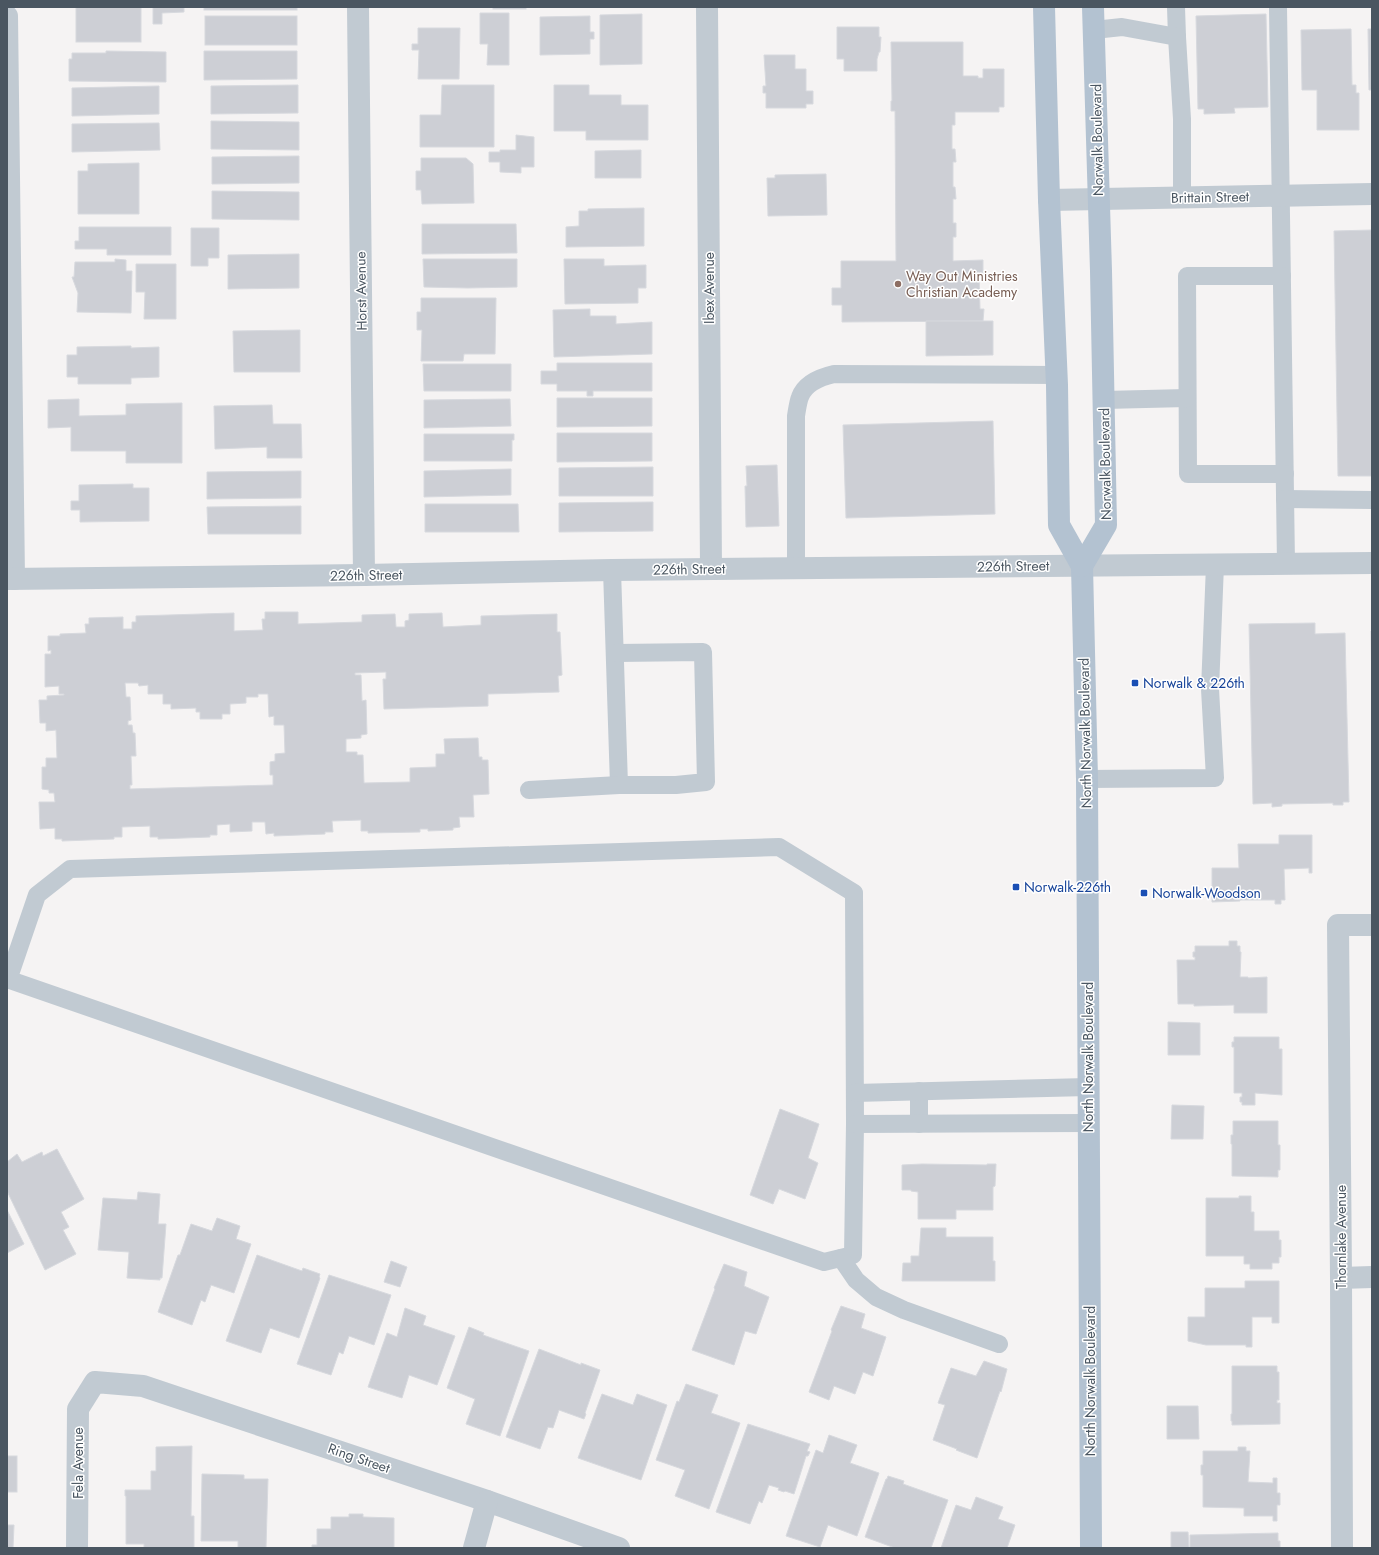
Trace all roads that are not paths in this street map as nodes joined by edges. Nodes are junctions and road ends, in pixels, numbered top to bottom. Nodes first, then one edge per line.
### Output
1 (358, 7) edge
2 (707, 7) edge
3 (1044, 7) edge
4 (1093, 7) edge
5 (1176, 7) edge
6 (1278, 7) edge
7 (7, 16) edge
8 (1094, 30) junction
9 (1177, 37) junction
10 (1372, 194) edge
11 (1281, 195) junction
12 (1182, 198) junction
13 (1048, 200) junction
14 (1098, 200) junction
15 (1282, 276) junction
16 (1057, 375) junction
17 (1187, 398) junction
18 (1104, 400) junction
19 (1285, 474) junction
20 (1285, 499) junction
21 (1372, 500) edge
22 (1372, 563) edge
23 (1286, 564) junction
24 (1215, 565) junction
25 (1082, 566) junction
26 (796, 568) junction
27 (712, 569) junction
28 (612, 570) junction
29 (364, 575) junction
30 (10, 579) edge
31 (616, 653) junction
32 (1087, 779) junction
33 (619, 785) junction
34 (528, 790) dead end
35 (1372, 925) edge
36 (7, 980) edge
37 (1088, 1087) junction
38 (919, 1091) junction
39 (855, 1093) junction
40 (1088, 1123) junction
41 (855, 1124) junction
42 (920, 1124) junction
43 (841, 1258) junction
44 (1372, 1277) edge
45 (1342, 1278) junction
46 (999, 1344) dead end
47 (95, 1382) joint
48 (487, 1501) junction
49 (77, 1548) edge
50 (474, 1548) edge
51 (620, 1548) edge
52 (1091, 1548) edge
53 (1342, 1548) edge

1 - 29 street, Horst Avenue
2 - 27 street, Ibex Avenue
3 - 13 main road
4 - 8 main road, Norwalk Boulevard
5 - 9 lane
6 - 11 lane
7 - 30 street
8 - 9 lane
8 - 14 main road, Norwalk Boulevard
9 - 12 lane
10 - 11 street, Brittain Street
11 - 12 street, Brittain Street
11 - 15 lane
12 - 14 street, Brittain Street
13 - 14 street, Brittain Street
13 - 16 main road
14 - 18 main road, Norwalk Boulevard
15 - 17 lane
15 - 19 lane
16 - 25 main road
16 - 26 lane
17 - 18 lane
17 - 19 lane
18 - 25 main road, Norwalk Boulevard
19 - 20 lane
20 - 21 lane
20 - 23 lane
22 - 23 street, 226th Street
23 - 24 street, 226th Street
24 - 25 street, 226th Street
24 - 32 lane
25 - 26 street, 226th Street
25 - 32 main road, North Norwalk Boulevard
26 - 27 street, 226th Street
27 - 28 street, 226th Street
28 - 29 street, 226th Street
28 - 31 lane
29 - 30 street, 226th Street
31 - 33 lane
31 - 33 lane
32 - 37 main road, North Norwalk Boulevard
33 - 34 lane
35 - 45 street, Thornlake Avenue
36 - 39 lane
36 - 43 lane
37 - 38 lane
37 - 40 main road, North Norwalk Boulevard
38 - 39 lane
38 - 42 lane
39 - 41 lane
40 - 42 lane
40 - 52 main road, North Norwalk Boulevard
41 - 42 lane
41 - 43 lane
43 - 46 lane
44 - 45 street
45 - 53 street, Thornlake Avenue
47 - 48 street, Ring Street
47 - 49 street, Fela Avenue
48 - 50 street
48 - 51 street, Ring Street

